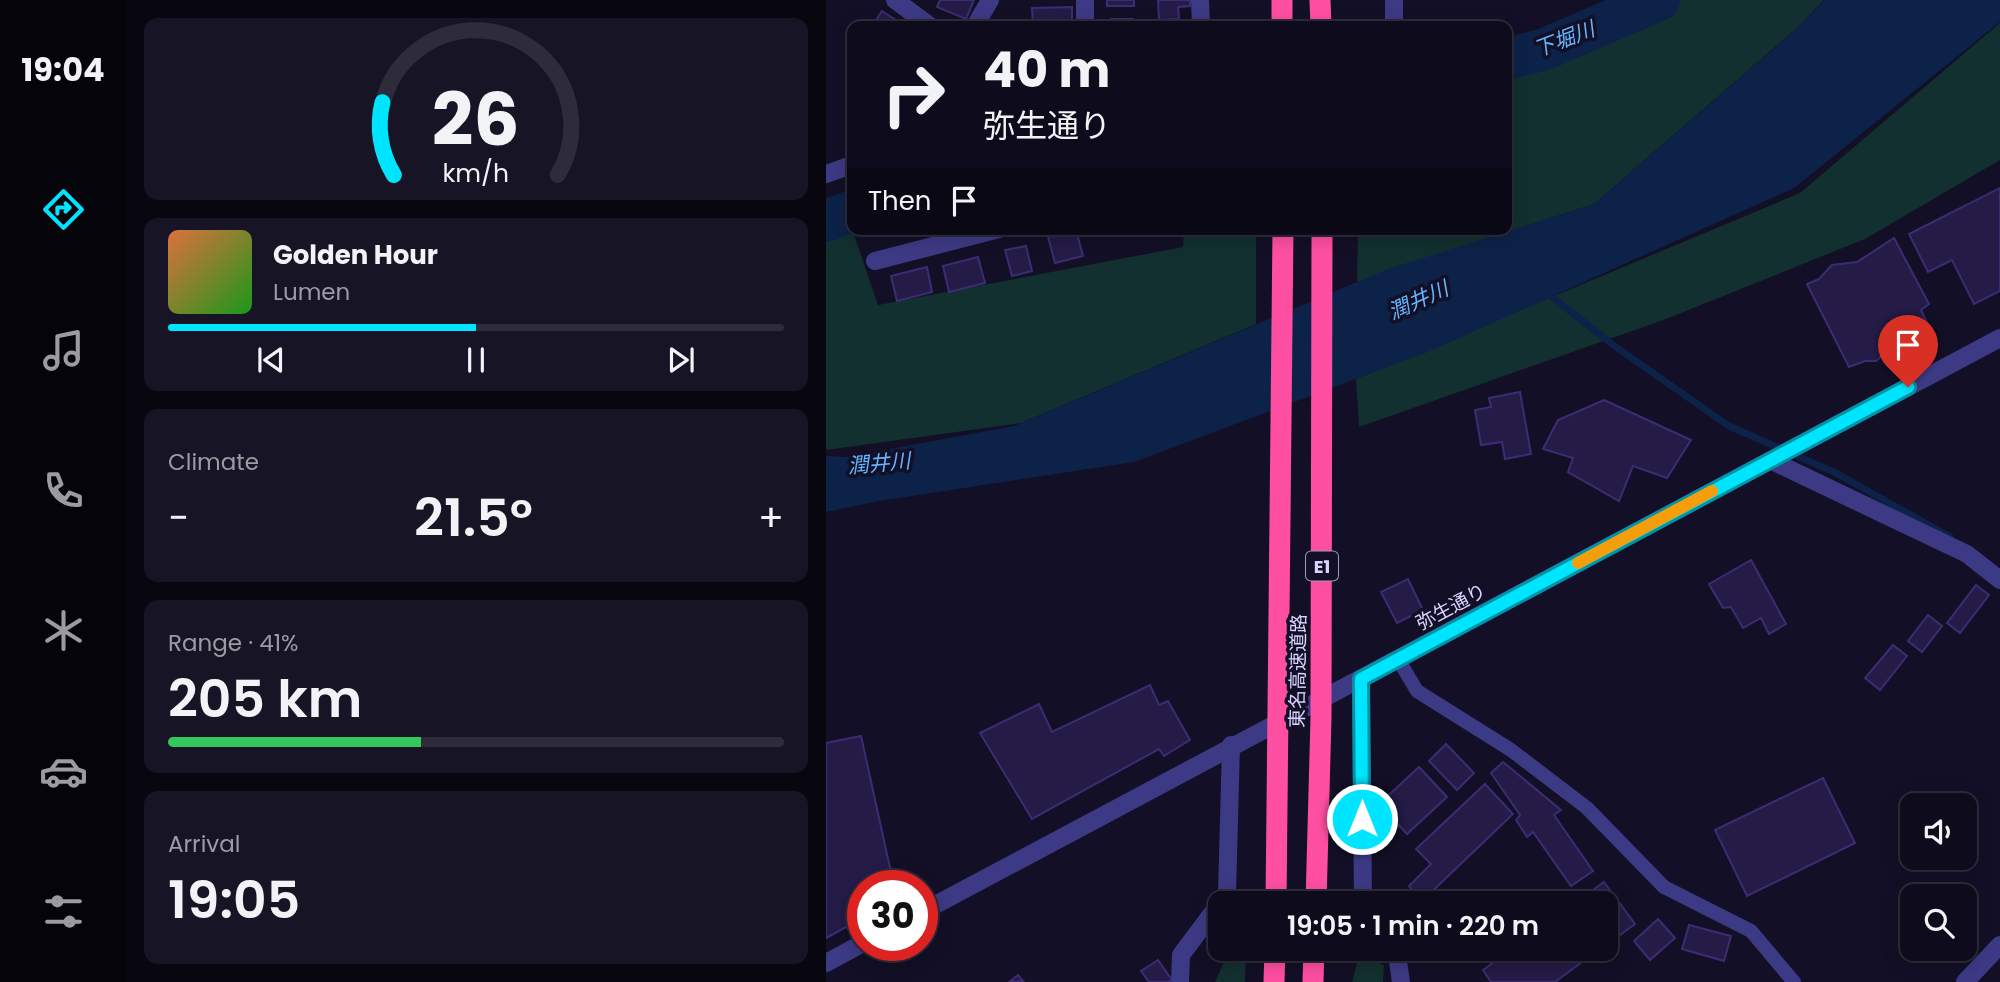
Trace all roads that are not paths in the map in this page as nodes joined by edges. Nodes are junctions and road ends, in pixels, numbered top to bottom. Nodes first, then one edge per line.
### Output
1 (895, 0) edge
2 (990, 0) edge
3 (1085, 0) edge
4 (1200, 0) edge
5 (1394, 0) edge
6 (923, 21) edge
7 (978, 21) edge
8 (1085, 21) edge
9 (1201, 21) edge
10 (1394, 21) edge
11 (847, 167) edge
12 (826, 174) edge
13 (976, 235) edge
14 (1283, 235) edge
15 (1322, 235) edge
16 (875, 261) dead end
17 (2000, 338) edge
18 (1770, 460) junction
19 (2000, 580) edge
20 (1398, 659) junction
21 (1361, 679) junction
22 (1231, 745) junction
23 (1227, 891) edge
24 (1276, 891) edge
25 (1315, 891) edge
26 (1363, 891) edge
27 (938, 903) edge
28 (1208, 919) edge
29 (2000, 945) edge
30 (847, 951) edge
31 (1275, 961) edge
32 (1314, 961) edge
33 (1398, 961) edge
34 (826, 962) edge
35 (1180, 982) edge
36 (1274, 982) edge
37 (1313, 982) edge
38 (1401, 982) edge
39 (1794, 982) edge
40 (1965, 982) edge

1 - 6 street
2 - 7 street
3 - 8 street
4 - 9 street
5 - 10 street
11 - 12 street
13 - 16 street
14 - 24 highway, 東名高速道路 / E1
15 - 25 highway, 東名高速道路 / E1
17 - 18 street, 弥生通り
18 - 19 street
18 - 20 street, 弥生通り
20 - 21 street, 弥生通り
20 - 39 lane
21 - 22 street, 弥生通り
21 - 26 street
22 - 23 street
22 - 27 street, 弥生通り
28 - 35 street
29 - 40 street
30 - 34 street
31 - 36 highway
32 - 37 highway
33 - 38 street

